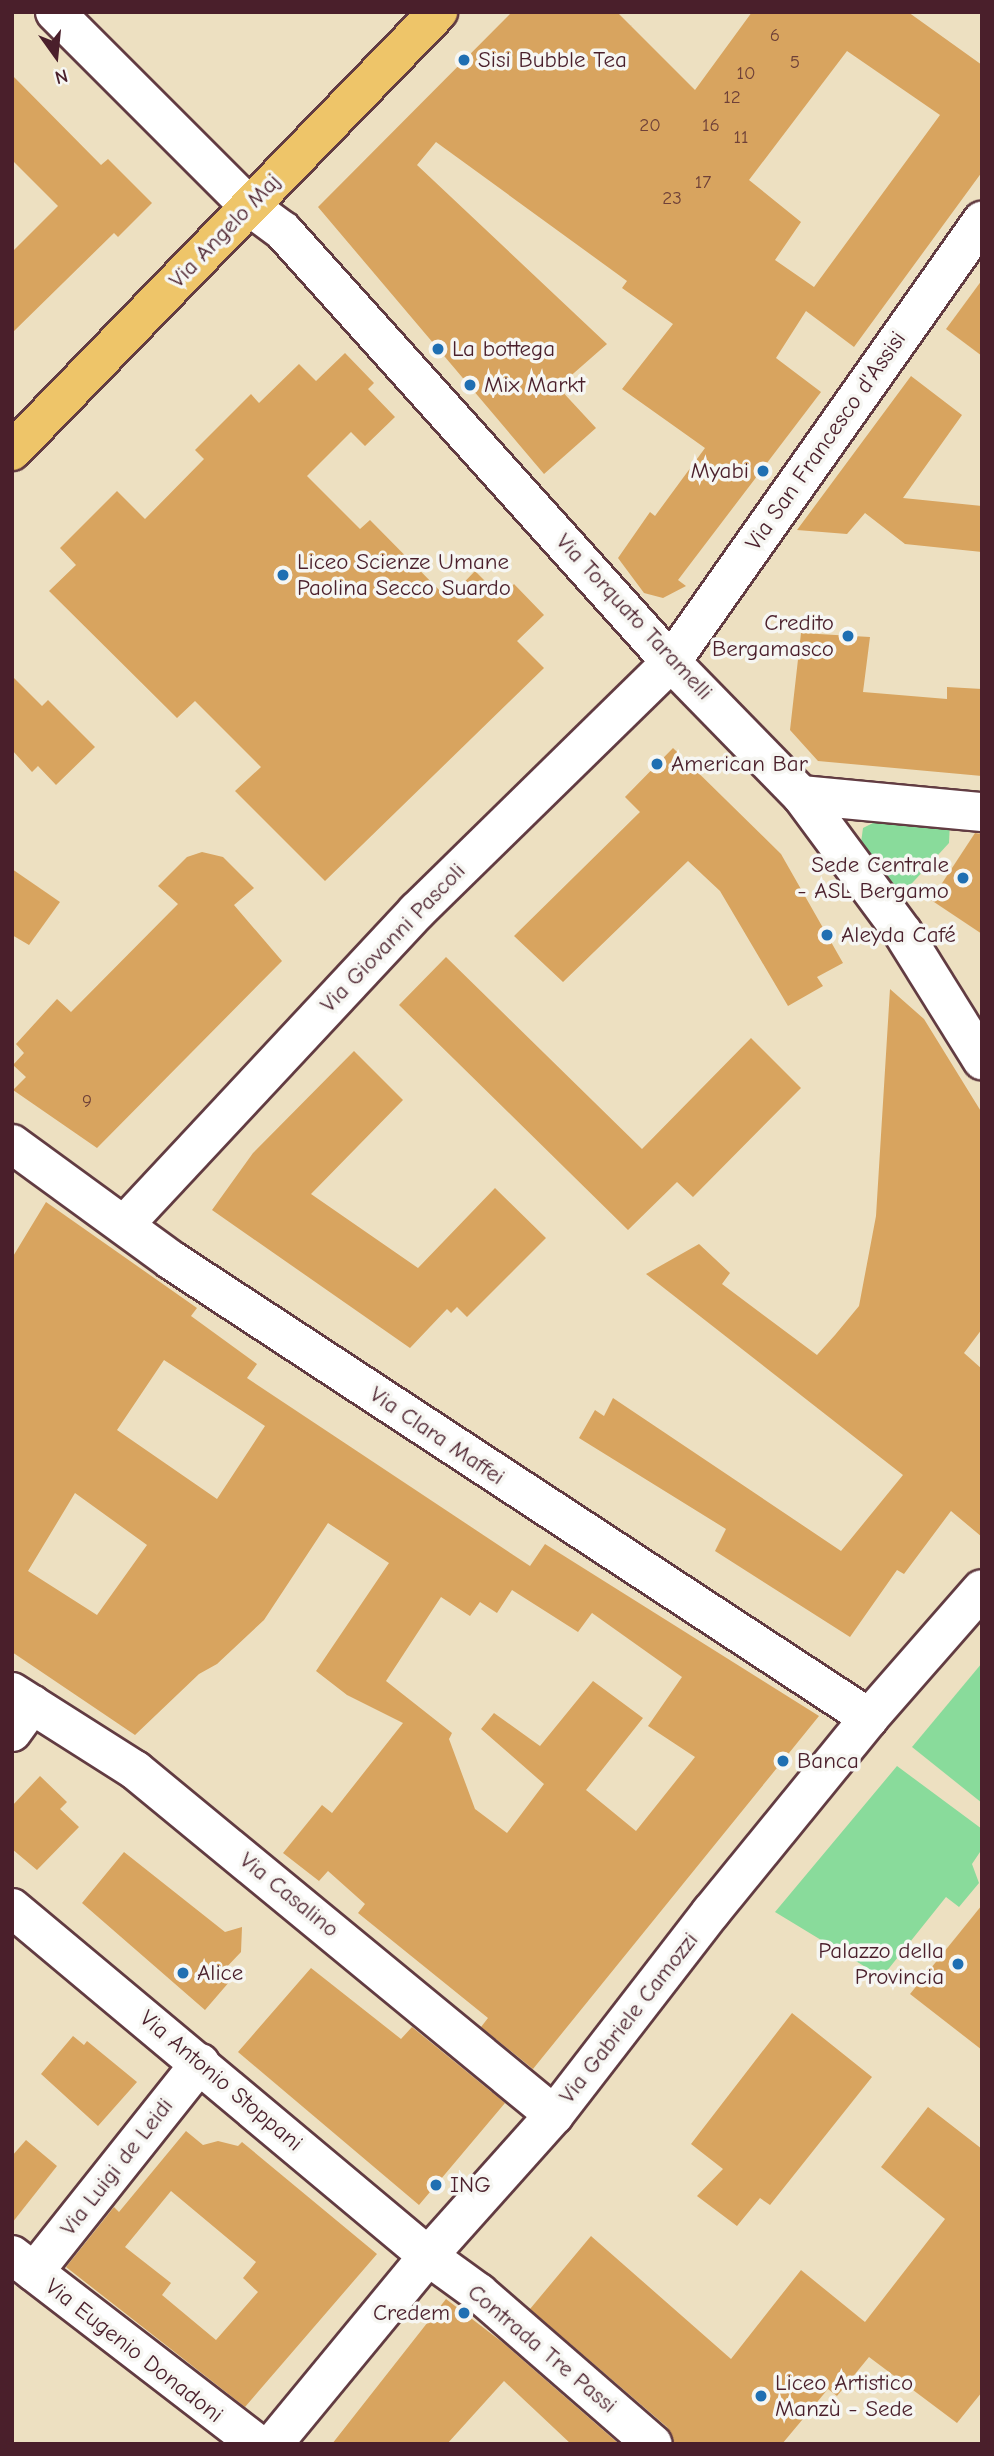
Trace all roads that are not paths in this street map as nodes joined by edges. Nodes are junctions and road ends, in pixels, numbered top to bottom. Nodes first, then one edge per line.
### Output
1 (55, 12) edge
2 (438, 12) edge
3 (249, 206) junction
4 (982, 221) edge
5 (12, 451) edge
6 (671, 662) junction
7 (801, 795) junction
8 (982, 812) edge
9 (982, 1060) edge
10 (12, 1144) edge
11 (125, 1224) junction
12 (982, 1589) edge
13 (19, 1709) edge
14 (869, 1718) junction
15 (12, 1908) edge
16 (200, 2063) junction
17 (554, 2115) junction
18 (428, 2256) junction
19 (23, 2264) edge
20 (257, 2444) edge
21 (273, 2444) edge
22 (653, 2444) edge

1 - 3 street, Via Torquato Taramelli
2 - 3 main road, Via Angelo Maj
3 - 5 main road, Via Angelo Maj
3 - 6 street, Via Torquato Taramelli
4 - 6 street, Via San Francesco d'Assisi
6 - 7 street, Via Torquato Taramelli
6 - 11 street, Via Giovanni Pascoli
7 - 8 street
7 - 9 street, Via Torquato Taramelli
10 - 11 street, Via Clara Maffei
11 - 14 street, Via Clara Maffei
12 - 14 street, Via Gabriele Camozzi
13 - 17 street, Via Casalino
14 - 17 street, Via Gabriele Camozzi
15 - 16 street, Via Antonio Stoppani
16 - 18 street, Via Antonio Stoppani
16 - 19 street, Via Luigi de Leidi
17 - 18 street, Via Gabriele Camozzi
18 - 21 street, Via Gabriele Camozzi
18 - 22 street, Contrada Tre Passi
19 - 20 street, Via Eugenio Donadoni

